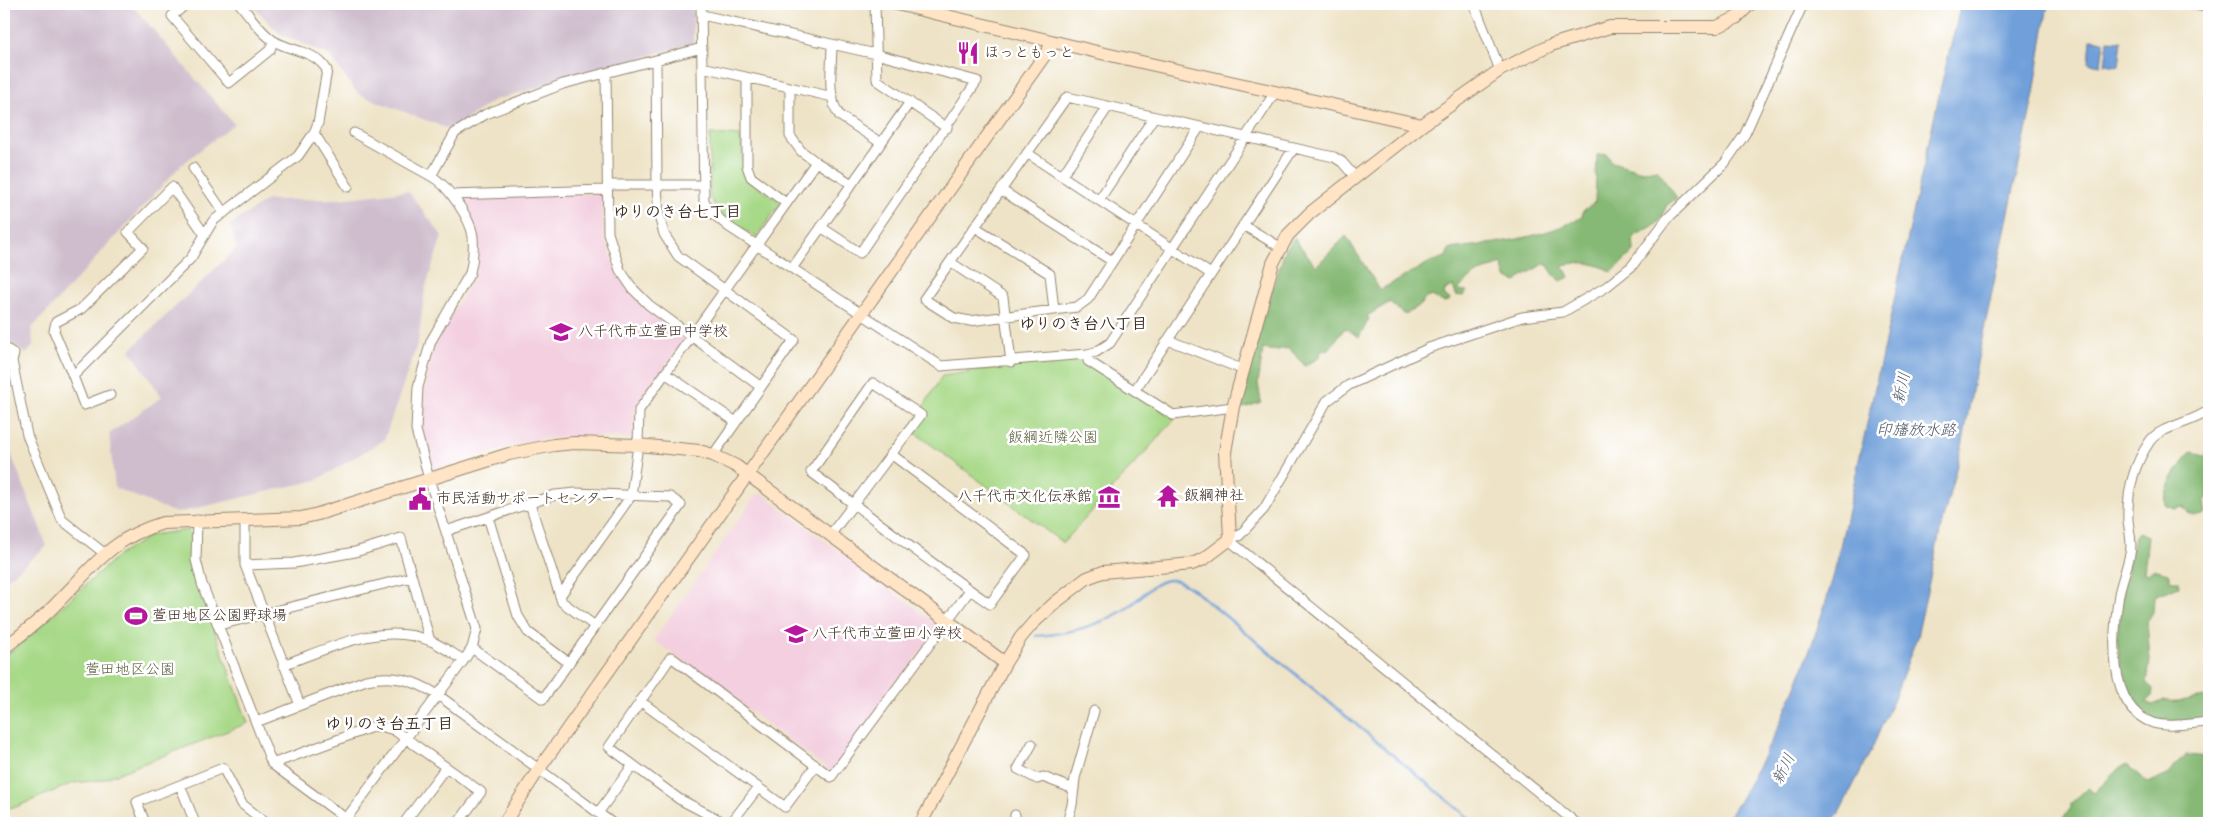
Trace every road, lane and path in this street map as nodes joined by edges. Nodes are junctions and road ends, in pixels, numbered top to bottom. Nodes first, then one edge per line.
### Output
1 (186, 4) edge
2 (240, 4) edge
3 (701, 4) edge
4 (875, 4) edge
5 (897, 4) edge
6 (1474, 4) edge
7 (1750, 4) edge
8 (1803, 4) edge
9 (2198, 4) edge
10 (2209, 6) edge
11 (702, 15) junction
12 (273, 41) junction
13 (1054, 42) junction
14 (832, 45) junction
15 (702, 48) junction
16 (876, 54) junction
17 (656, 60) junction
18 (702, 67) junction
19 (1500, 70) junction
20 (606, 73) junction
21 (748, 78) junction
22 (790, 87) junction
23 (1276, 92) junction
24 (832, 97) junction
25 (910, 102) junction
26 (1108, 107) junction
27 (1154, 117) junction
28 (1422, 125) junction
29 (946, 128) junction
30 (1200, 128) junction
31 (314, 133) junction
32 (354, 133) dead end
33 (1246, 137) junction
34 (880, 143) junction
35 (1294, 148) junction
36 (1027, 153) junction
37 (816, 162) junction
38 (193, 168) dead end
39 (431, 176) junction
40 (1062, 176) junction
41 (1355, 177) junction
42 (852, 184) junction
43 (657, 185) junction
44 (702, 185) junction
45 (348, 187) dead end
46 (607, 188) junction
47 (1001, 190) junction
48 (452, 195) junction
49 (1099, 200) junction
50 (786, 203) junction
51 (224, 213) junction
52 (1136, 224) junction
53 (1244, 225) junction
54 (821, 227) junction
55 (975, 227) junction
56 (205, 235) junction
57 (756, 244) junction
58 (1280, 247) junction
59 (1173, 249) junction
60 (1112, 261) junction
61 (950, 262) junction
62 (793, 267) junction
63 (1211, 274) junction
64 (724, 289) junction
65 (1054, 310) junction
66 (862, 313) junction
67 (1006, 316) junction
68 (691, 336) junction
69 (1168, 340) junction
70 (4, 348) edge
71 (1087, 354) junction
72 (1011, 362) junction
73 (1244, 370) junction
74 (665, 373) junction
75 (73, 376) junction
76 (761, 387) junction
77 (1135, 390) junction
78 (110, 395) dead end
79 (1233, 407) junction
80 (2209, 410) edge
81 (736, 422) junction
82 (638, 445) junction
83 (713, 454) junction
84 (891, 454) junction
85 (748, 474) junction
86 (429, 479) junction
87 (631, 496) junction
88 (530, 504) junction
89 (854, 504) junction
90 (488, 518) junction
91 (245, 519) junction
92 (197, 520) junction
93 (446, 531) junction
94 (830, 535) junction
95 (1230, 538) junction
96 (104, 553) junction
97 (245, 565) junction
98 (412, 577) junction
99 (970, 590) junction
100 (560, 596) junction
101 (265, 613) junction
102 (947, 622) junction
103 (219, 625) junction
104 (596, 626) junction
105 (430, 641) junction
106 (4, 648) edge
107 (472, 648) junction
108 (464, 660) junction
109 (569, 663) junction
110 (1005, 663) junction
111 (283, 665) junction
112 (438, 695) junction
113 (640, 701) junction
114 (300, 705) junction
115 (1094, 711) dead end
116 (256, 722) junction
117 (2209, 722) edge
118 (407, 737) junction
119 (1032, 744) dead end
120 (272, 764) junction
121 (633, 765) junction
122 (816, 765) junction
123 (446, 766) junction
124 (539, 769) junction
125 (180, 785) junction
126 (758, 788) junction
127 (1074, 789) junction
128 (598, 813) junction
129 (347, 822) edge
130 (145, 823) edge
131 (195, 823) edge
132 (266, 823) edge
133 (404, 823) edge
134 (458, 823) edge
135 (504, 823) edge
136 (612, 823) edge
137 (725, 823) edge
138 (731, 823) edge
139 (921, 823) edge
140 (1067, 823) edge
141 (1576, 823) edge

1 - 12 street
2 - 12 street
3 - 11 street
4 - 16 street
5 - 13 street
6 - 19 street
7 - 19 street
8 - 95 street
9 - 10 street
11 - 14 street
11 - 15 street
12 - 31 street
13 - 23 street
13 - 66 street
14 - 16 street
14 - 24 street
15 - 17 street
15 - 18 street
16 - 25 street
16 - 29 street
17 - 20 street
17 - 43 street
18 - 21 street
18 - 44 street
19 - 28 street
20 - 39 street
20 - 46 street
21 - 22 street
21 - 50 street
22 - 24 street
22 - 37 street
23 - 28 street
23 - 33 street
24 - 34 street
25 - 29 street
25 - 34 street
26 - 27 street
26 - 36 street
26 - 40 street
27 - 30 street
27 - 49 street
28 - 41 street
29 - 54 street
30 - 33 street
30 - 52 street
31 - 45 street
31 - 51 street
32 - 39 street
33 - 35 street
33 - 59 street
34 - 42 street
35 - 41 street
35 - 53 street
36 - 40 street
36 - 47 street
37 - 42 street
37 - 50 street
38 - 51 street
39 - 48 street
40 - 49 street
41 - 58 street
42 - 54 street
43 - 44 street
43 - 46 street
43 - 64 street
44 - 57 street
46 - 48 street
46 - 68 street
47 - 55 street
47 - 60 street
48 - 86 street
49 - 52 street
50 - 57 street
51 - 56 street
52 - 59 street
52 - 60 street
53 - 58 street
53 - 63 street
54 - 62 street
55 - 61 street
55 - 65 street
56 - 75 street
56 - 75 street
57 - 62 street
57 - 64 street
58 - 73 street
59 - 63 street
59 - 71 street
60 - 65 street
61 - 67 street
61 - 67 street
62 - 66 street
63 - 69 street
64 - 68 street
64 - 76 street
65 - 67 street
66 - 72 street
66 - 85 street
67 - 72 street
68 - 74 street
68 - 76 street
69 - 73 street
69 - 77 street
70 - 96 street
71 - 72 street
71 - 77 street
73 - 79 street
74 - 81 street
74 - 82 street
75 - 78 street
76 - 81 street
77 - 79 street
79 - 95 street
80 - 117 street
81 - 83 street
82 - 83 street
82 - 86 street
82 - 87 street
83 - 85 street
84 - 89 street
84 - 89 street
84 - 99 street
85 - 94 street
85 - 124 street
86 - 91 street
86 - 93 street
87 - 88 street
87 - 100 street
87 - 104 street
88 - 90 street
88 - 100 street
89 - 94 street
89 - 99 street
90 - 93 street
90 - 109 street
91 - 92 street
91 - 97 street
92 - 96 street
92 - 103 street
93 - 107 street
94 - 102 street
95 - 110 street
95 - 141 street
96 - 106 street
97 - 98 street
97 - 101 street
98 - 101 street
98 - 105 street
99 - 102 street
100 - 104 street
101 - 103 street
101 - 111 street
102 - 110 street
102 - 122 street
103 - 116 street
104 - 109 street
105 - 108 street
105 - 111 street
107 - 108 street
107 - 109 street
108 - 112 street
110 - 139 street
111 - 114 street
112 - 114 street
112 - 118 street
112 - 124 street
113 - 121 street
113 - 122 street
113 - 126 street
114 - 116 street
115 - 127 street
116 - 120 street
118 - 120 street
118 - 123 street
118 - 129 street
119 - 127 street
120 - 129 street
121 - 128 street
121 - 137 street
122 - 126 street
123 - 133 street
123 - 134 street
124 - 128 street
124 - 135 street
125 - 130 street
125 - 131 street
125 - 132 street
126 - 138 street
127 - 140 street
128 - 136 street

